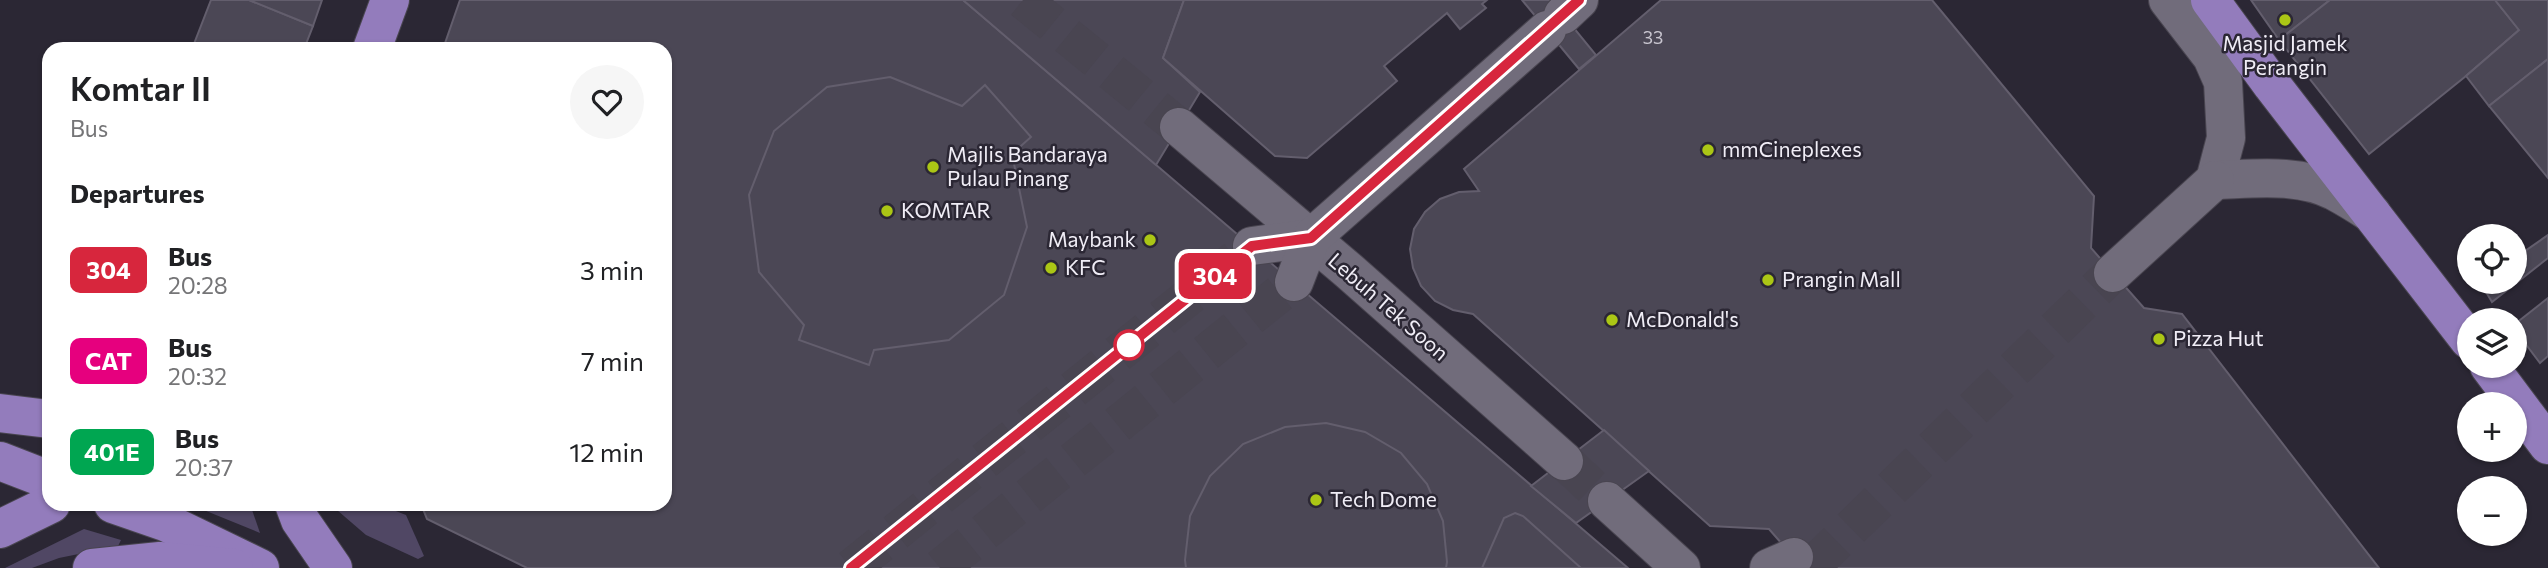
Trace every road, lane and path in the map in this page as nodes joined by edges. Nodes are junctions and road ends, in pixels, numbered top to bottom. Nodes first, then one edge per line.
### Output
1 (390, 0) edge
2 (2168, 0) edge
3 (2210, 0) edge
4 (1563, 15) edge
5 (375, 42) edge
6 (1179, 127) tunnel mouth
7 (2215, 180) junction
8 (2373, 214) junction
9 (1311, 238) junction
10 (1252, 246) tunnel mouth
11 (2113, 273) tunnel mouth
12 (1294, 282) tunnel mouth
13 (2457, 324) edge
14 (2497, 378) edge
15 (0, 413) edge
16 (42, 419) edge
17 (2548, 445) edge
18 (0, 461) edge
19 (1564, 461) tunnel mouth
20 (42, 477) edge
21 (1607, 501) tunnel mouth
22 (42, 508) edge
23 (133, 511) edge
24 (297, 511) edge
25 (0, 529) edge
26 (92, 568) edge
27 (234, 568) edge
28 (260, 568) edge
29 (333, 568) edge
30 (1681, 568) edge

1 - 5 main road
2 - 7 street
3 - 8 main road
4 - 9 street
6 - 9 street, Lebuh Tek Soon
7 - 8 street
7 - 11 street
8 - 13 main road
9 - 10 street
9 - 12 street
9 - 19 street, Lebuh Tek Soon
14 - 17 main road
15 - 16 main road
18 - 20 main road
21 - 30 street
22 - 25 main road
23 - 28 main road
24 - 29 main road
26 - 27 main road

